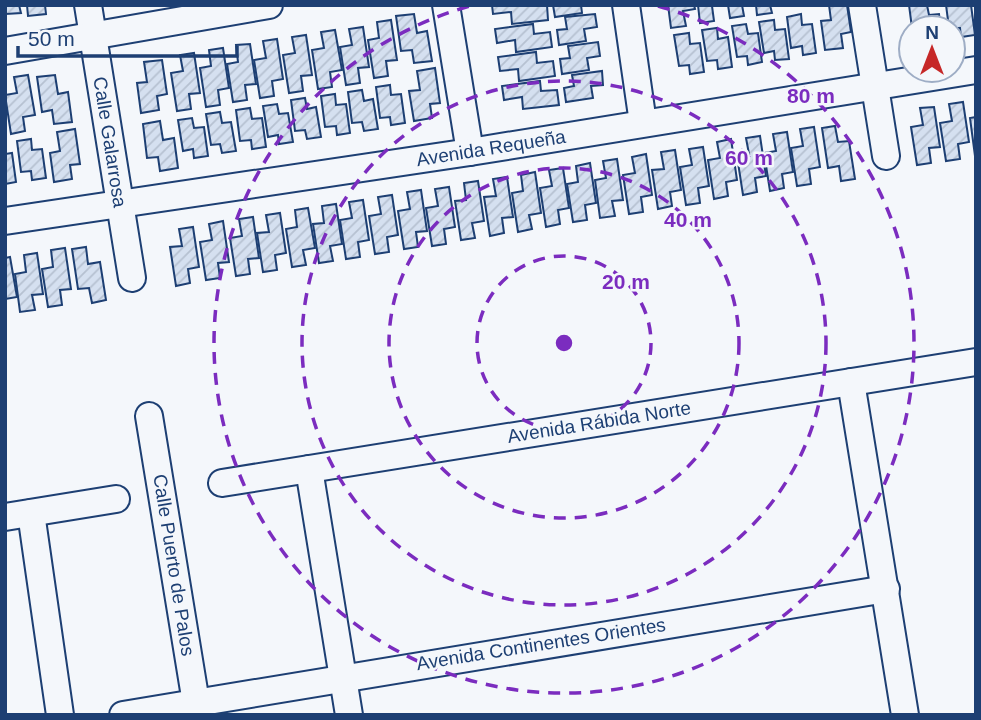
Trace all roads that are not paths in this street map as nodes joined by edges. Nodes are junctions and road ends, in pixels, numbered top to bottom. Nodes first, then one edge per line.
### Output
1 (88, 5) edge
2 (269, 5) edge
3 (446, 5) edge
4 (626, 5) edge
5 (862, 5) edge
6 (93, 37) junction
7 (5, 51) edge
8 (976, 70) edge
9 (875, 85) junction
10 (643, 123) junction
11 (470, 152) junction
12 (886, 156) dead end
13 (120, 202) junction
14 (5, 221) edge
15 (132, 278) dead end
16 (976, 362) edge
17 (851, 382) junction
18 (149, 416) dead end
19 (309, 469) junction
20 (222, 483) dead end
21 (116, 499) dead end
22 (31, 513) junction
23 (5, 517) edge
24 (886, 589) junction
25 (343, 676) junction
26 (197, 709) edge
27 (60, 715) edge
28 (122, 715) edge
29 (349, 715) edge
30 (905, 715) edge

1 - 6 street, Calle Galarrosa
2 - 6 street
3 - 11 street
4 - 10 street
5 - 9 street
6 - 7 street
6 - 13 street, Calle Galarrosa
8 - 9 street, Avenida Requeña
9 - 10 street, Avenida Requeña
9 - 12 street
10 - 11 street, Avenida Requeña
11 - 13 street, Avenida Requeña
13 - 14 street, Avenida Requeña
13 - 15 street, Calle Galarrosa
16 - 17 street, Avenida Rábida Norte
17 - 19 street, Avenida Rábida Norte
17 - 24 street
18 - 26 street, Calle Puerto de Palos
19 - 20 street, Avenida Rábida Norte
19 - 25 street
21 - 22 street
22 - 23 street
22 - 27 street
24 - 25 street, Avenida Continentes Orientes
24 - 30 street
25 - 26 street, Avenida Continentes Orientes
25 - 29 street
26 - 28 street, Avenida Continentes Orientes

